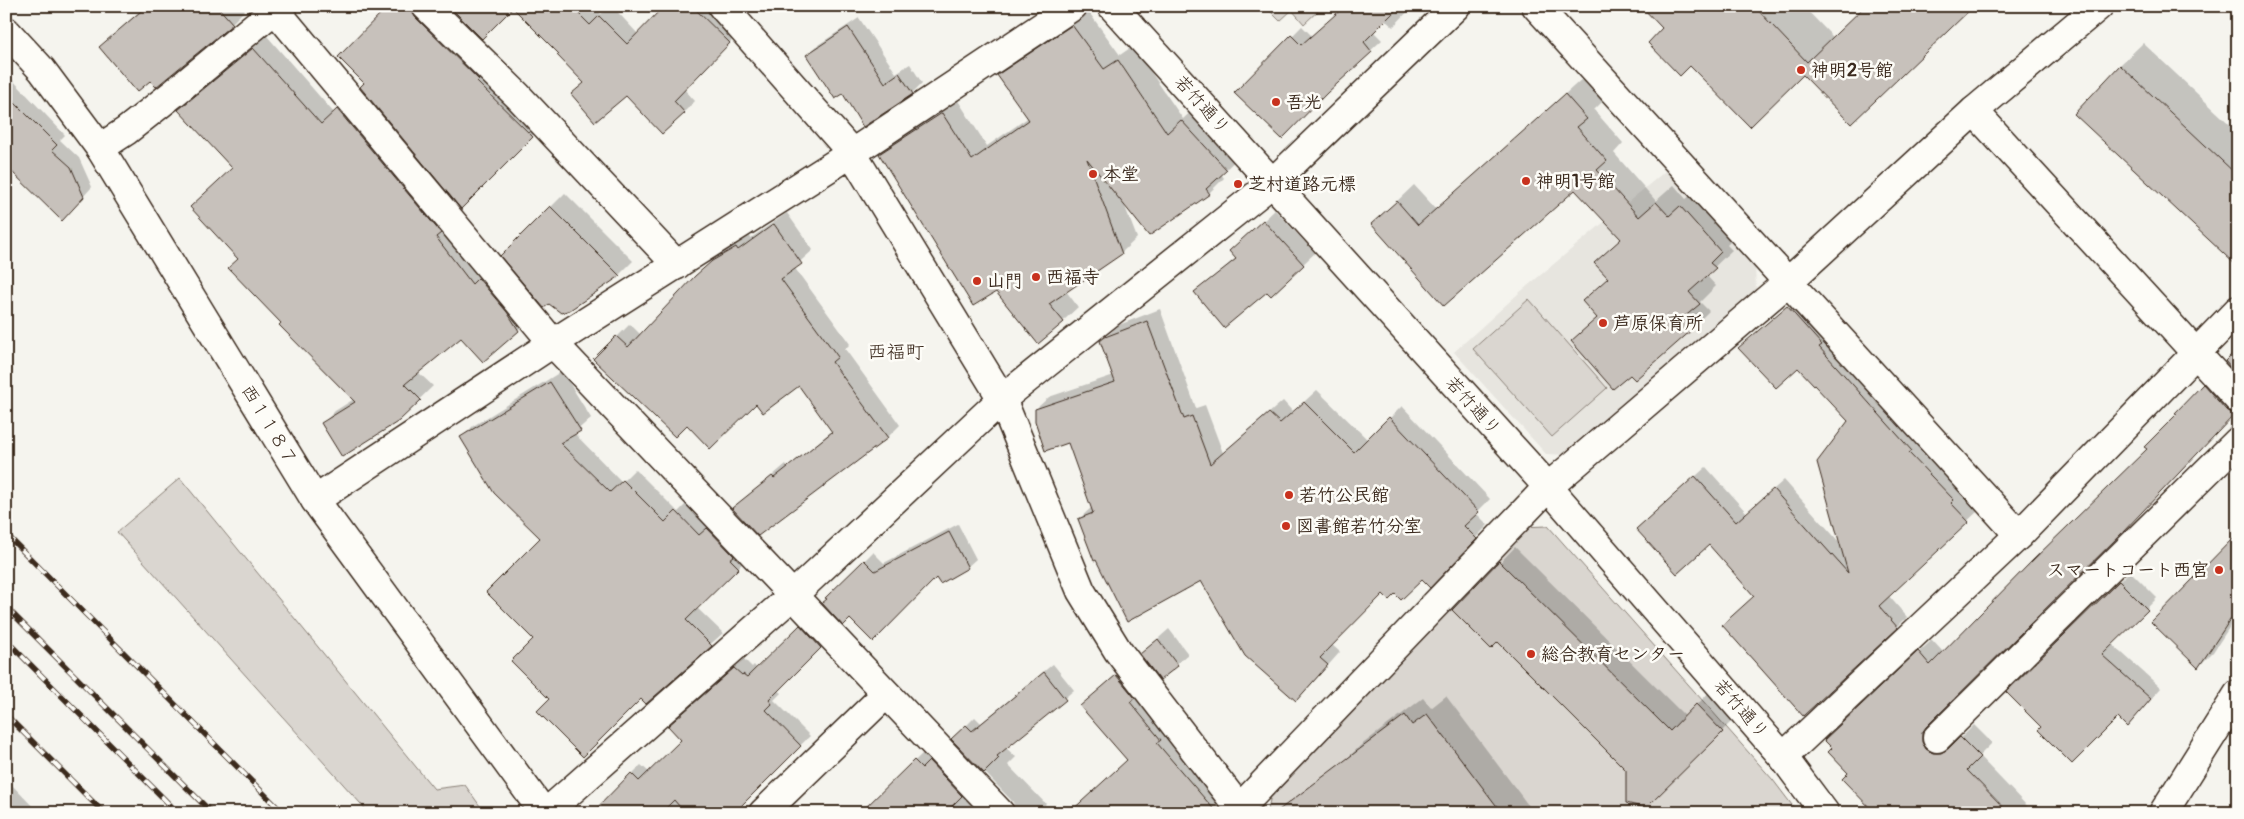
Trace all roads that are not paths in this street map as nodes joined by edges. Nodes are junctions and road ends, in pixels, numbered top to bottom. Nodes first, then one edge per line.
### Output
1 (426, 6) edge
2 (722, 6) edge
3 (1073, 6) edge
4 (1112, 6) edge
5 (1456, 6) edge
6 (1536, 6) edge
7 (2100, 6) edge
8 (275, 7) edge
9 (6, 31) edge
10 (1974, 111) junction
11 (100, 148) junction
12 (852, 153) junction
13 (1272, 183) junction
14 (677, 265) junction
15 (1789, 281) junction
16 (2238, 310) edge
17 (553, 343) junction
18 (2196, 354) junction
19 (1002, 399) junction
20 (2238, 399) edge
21 (2238, 441) edge
22 (1548, 487) junction
23 (315, 500) junction
24 (2019, 535) junction
25 (792, 596) junction
26 (886, 694) junction
27 (2238, 694) edge
28 (1937, 738) dead end
29 (1783, 757) junction
30 (1239, 811) edge
31 (545, 813) edge
32 (763, 813) edge
33 (1000, 813) edge
34 (1825, 813) edge
35 (2163, 813) edge

1 - 14 street
2 - 12 street
3 - 12 street
4 - 13 street, 若竹通り
5 - 13 street
6 - 15 street
7 - 10 street
8 - 11 street
8 - 17 street
9 - 11 street, 西１１８７
10 - 15 street
10 - 18 street
11 - 23 street, 西１１８７
12 - 14 street
12 - 19 street
13 - 19 street
13 - 22 street, 若竹通り
14 - 17 street
15 - 22 street
15 - 24 street
16 - 18 street
17 - 23 street
17 - 25 street
18 - 20 street
18 - 24 street
19 - 25 street
19 - 30 street
21 - 28 street
22 - 29 street, 若竹通り
22 - 30 street
23 - 31 street, 西１１８７
24 - 29 street
25 - 26 street
25 - 31 street
26 - 32 street
26 - 33 street
27 - 35 street
29 - 34 street, 若竹通り

